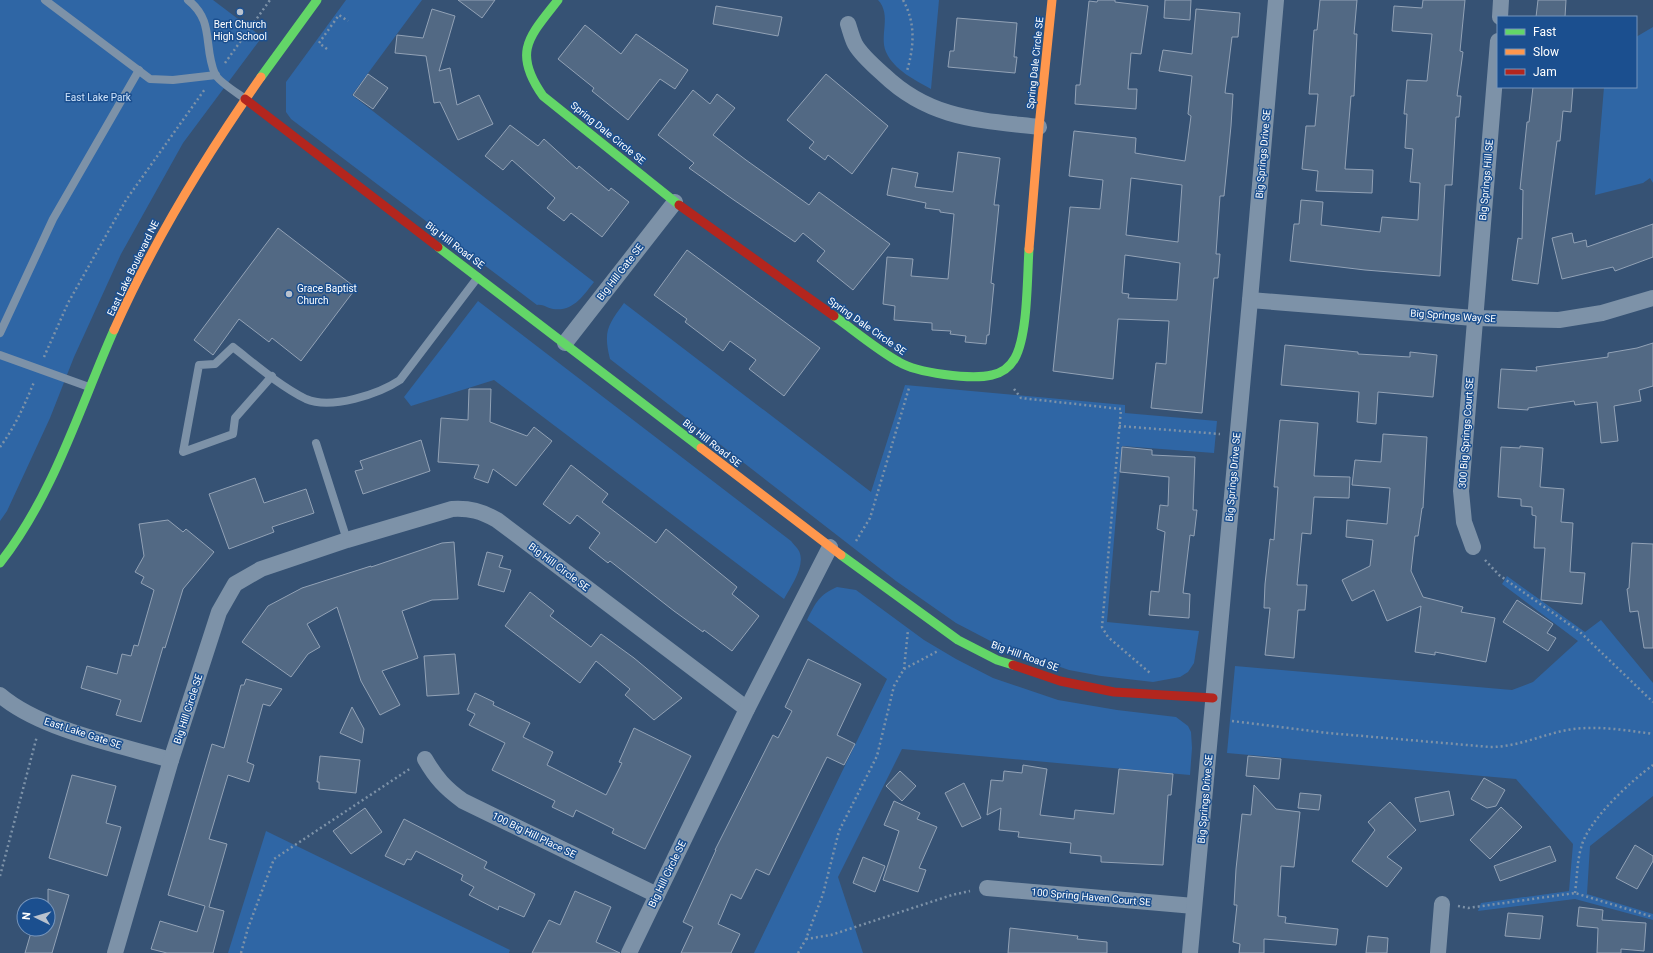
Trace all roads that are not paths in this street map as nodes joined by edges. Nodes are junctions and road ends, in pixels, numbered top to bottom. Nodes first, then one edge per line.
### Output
1 (45, 0) edge
2 (317, 0) edge
3 (558, 0) edge
4 (1052, 0) edge
5 (1276, 0) edge
6 (1502, 0) edge
7 (190, 2) edge
8 (1500, 16) edge
9 (848, 24) dead end
10 (1497, 53) edge
11 (139, 70) junction
12 (216, 75) junction
13 (245, 99) junction
14 (1039, 127) junction
15 (675, 202) junction
16 (478, 277) junction
17 (1653, 298) edge
18 (1250, 300) junction
19 (1474, 318) junction
20 (0, 333) edge
21 (565, 343) junction
22 (0, 355) edge
23 (272, 376) junction
24 (90, 388) junction
25 (316, 443) dead end
26 (347, 540) junction
27 (830, 547) junction
28 (1473, 547) road end
29 (0, 563) edge
30 (0, 695) edge
31 (1213, 698) junction
32 (747, 709) junction
33 (425, 759) road end
34 (171, 760) junction
35 (987, 888) road end
36 (657, 895) junction
37 (1442, 904) road end
38 (1194, 906) junction
39 (115, 953) edge
40 (629, 953) edge
41 (1190, 953) edge
42 (1438, 953) edge

1 - 11 lane
2 - 13 street, East Lake Boulevard NE
3 - 15 street, Spring Dale Circle SE
4 - 14 street, Spring Dale Circle SE
5 - 18 street, Big Springs Drive SE
6 - 8 street
7 - 12 lane
9 - 14 street
10 - 19 street, Big Springs Hill SE
11 - 12 lane
11 - 20 lane
12 - 13 lane
13 - 16 street, Big Hill Road SE
13 - 24 street, East Lake Boulevard NE
14 - 15 street, Spring Dale Circle SE
15 - 21 street, Big Hill Gate SE
16 - 21 street, Big Hill Road SE
16 - 23 lane
17 - 19 street, Big Springs Way SE
18 - 19 street, Big Springs Way SE
18 - 31 street, Big Springs Drive SE
19 - 28 street, 300 Big Springs Court SE
21 - 27 street, Big Hill Road SE
22 - 24 lane
23 - 23 lane
24 - 29 street, East Lake Boulevard NE
25 - 26 lane
26 - 32 street, Big Hill Circle SE
26 - 34 street, Big Hill Circle SE
27 - 31 street, Big Hill Road SE
27 - 32 street, Big Hill Circle SE
30 - 34 street, East Lake Gate SE
31 - 38 street, Big Springs Drive SE
32 - 36 street, Big Hill Circle SE
33 - 36 street, 100 Big Hill Place SE
34 - 39 street, Big Hill Circle SE
35 - 38 street, 100 Spring Haven Court SE
36 - 40 street, Big Hill Circle SE
37 - 42 street
38 - 41 street, Big Springs Drive SE

